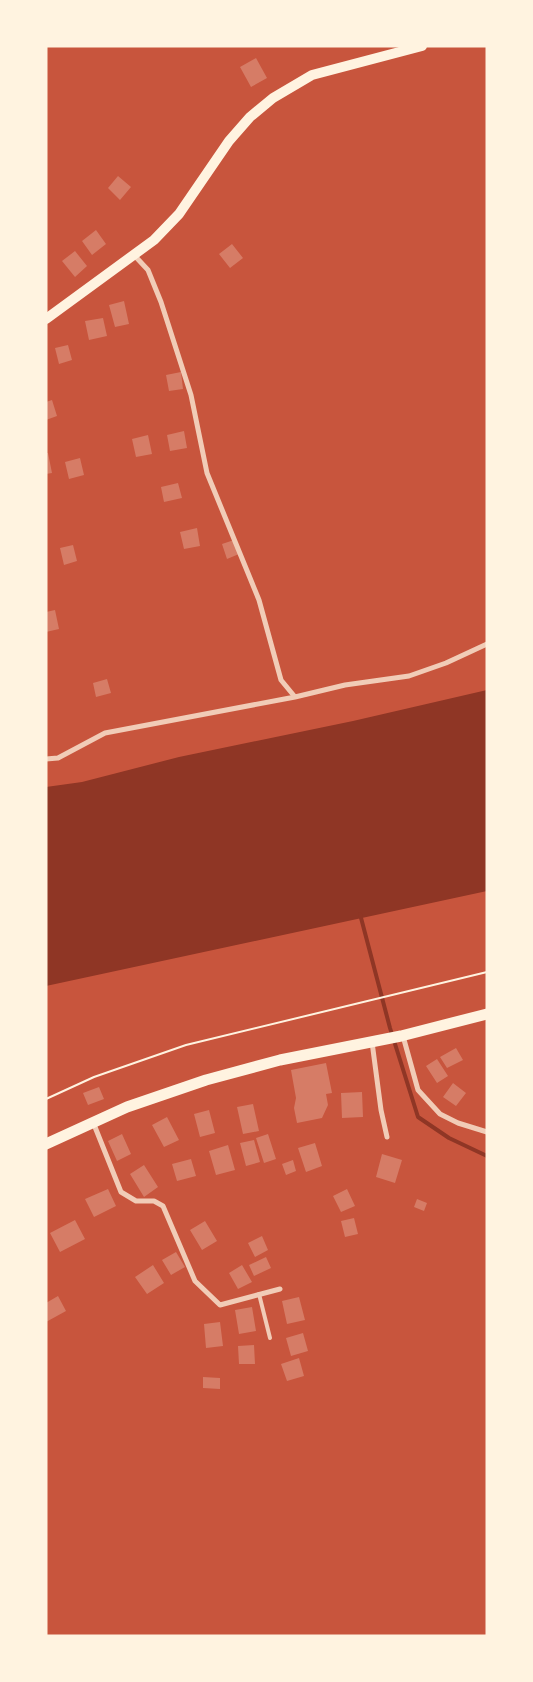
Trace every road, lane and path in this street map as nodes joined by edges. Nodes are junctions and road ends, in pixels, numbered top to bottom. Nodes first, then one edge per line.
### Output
1 (422, 46) edge
2 (134, 255) junction
3 (46, 320) edge
4 (487, 644) edge
5 (295, 697) junction
6 (46, 759) edge
7 (487, 972) edge
8 (487, 1014) edge
9 (398, 1037) junction
10 (372, 1042) junction
11 (46, 1099) edge
12 (93, 1122) junction
13 (487, 1132) edge
14 (387, 1137) dead end
15 (46, 1144) edge
16 (280, 1289) dead end
17 (259, 1294) junction
18 (270, 1338) dead end

1 - 2 main road
2 - 3 main road
2 - 5 street
4 - 5 street
5 - 6 street
7 - 11 path
8 - 9 main road
9 - 10 main road
9 - 13 street
10 - 12 main road
10 - 14 street
12 - 15 main road
12 - 17 street
16 - 17 street
17 - 18 lane

